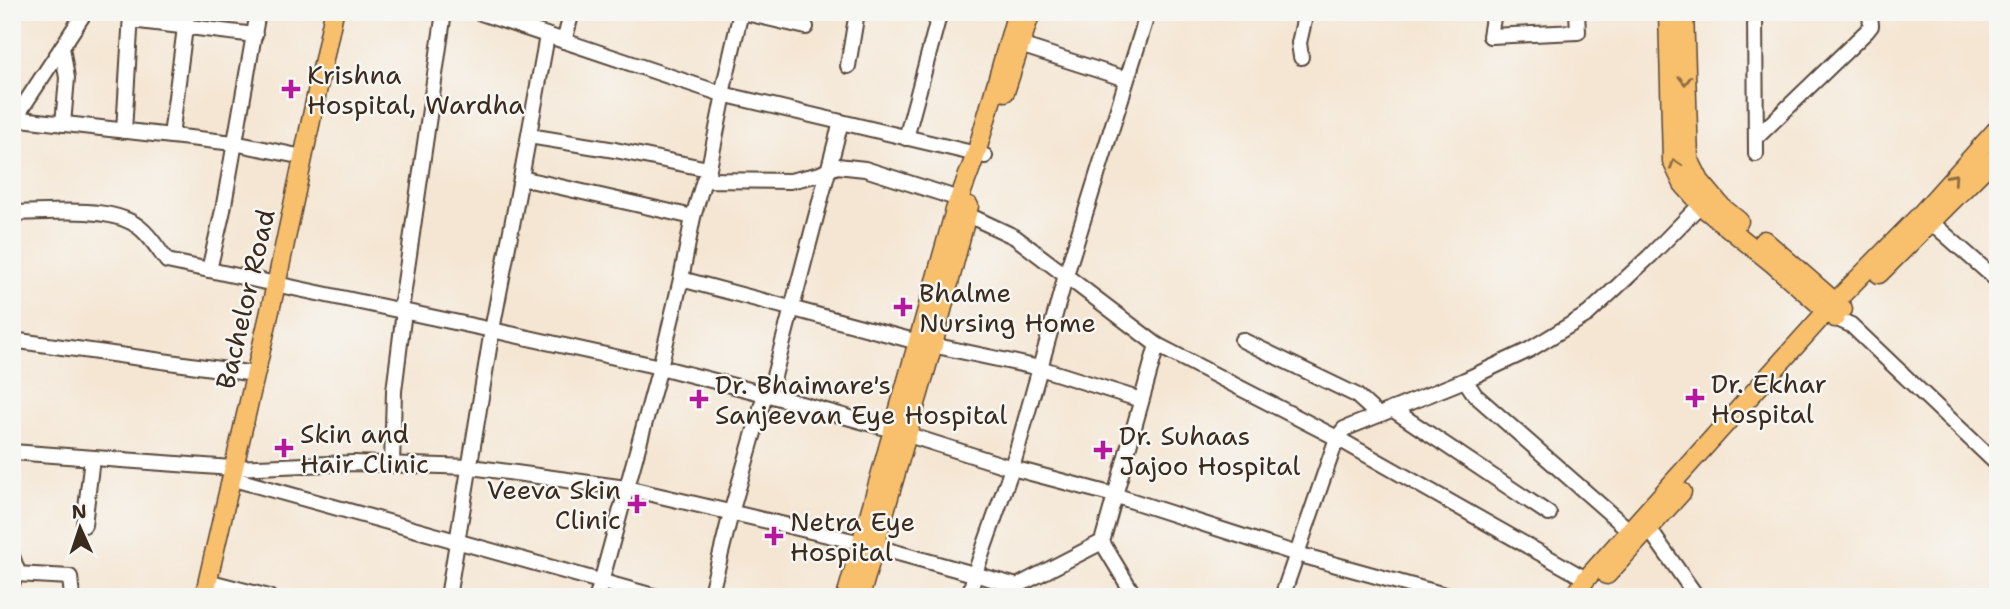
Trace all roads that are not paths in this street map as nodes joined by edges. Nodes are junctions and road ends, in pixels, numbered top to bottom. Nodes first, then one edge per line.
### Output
1 (73, 12) edge
2 (85, 12) edge
3 (258, 12) edge
4 (334, 12) edge
5 (444, 12) edge
6 (478, 12) edge
7 (572, 12) edge
8 (741, 12) edge
9 (857, 12) edge
10 (940, 12) edge
11 (1017, 12) edge
12 (1031, 12) edge
13 (1148, 12) edge
14 (1306, 12) edge
15 (1493, 12) edge
16 (1577, 12) edge
17 (1668, 12) edge
18 (1684, 12) edge
19 (1755, 12) edge
20 (1870, 12) edge
21 (131, 16) edge
22 (185, 19) edge
23 (806, 27) dead end
24 (255, 35) junction
25 (547, 36) junction
26 (66, 41) junction
27 (564, 41) junction
28 (1020, 45) junction
29 (1301, 57) dead end
30 (848, 66) dead end
31 (1126, 79) junction
32 (723, 94) junction
33 (13, 120) edge
34 (841, 122) junction
35 (63, 124) junction
36 (1998, 128) edge
37 (124, 131) junction
38 (171, 136) junction
39 (529, 136) junction
40 (906, 138) junction
41 (1756, 138) junction
42 (234, 143) junction
43 (1756, 154) dead end
44 (981, 155) junction
45 (1998, 155) edge
46 (303, 158) junction
47 (829, 170) junction
48 (707, 175) junction
49 (521, 178) junction
50 (1706, 199) junction
51 (963, 206) junction
52 (12, 214) edge
53 (693, 218) junction
54 (1931, 222) junction
55 (209, 270) junction
56 (1066, 275) junction
57 (681, 279) junction
58 (1998, 281) edge
59 (276, 284) junction
60 (791, 307) junction
61 (402, 311) junction
62 (1839, 313) junction
63 (492, 330) junction
64 (12, 340) edge
65 (1242, 340) dead end
66 (926, 344) junction
67 (1157, 345) junction
68 (660, 367) junction
69 (1040, 368) junction
70 (255, 374) junction
71 (1465, 380) junction
72 (767, 395) junction
73 (1141, 400) junction
74 (1392, 409) junction
75 (1378, 415) junction
76 (900, 432) junction
77 (1337, 438) junction
78 (12, 452) edge
79 (92, 458) junction
80 (392, 465) junction
81 (1998, 465) edge
82 (471, 467) junction
83 (1012, 468) junction
84 (231, 473) junction
85 (626, 488) junction
86 (1114, 495) junction
87 (731, 513) junction
88 (1549, 514) dead end
89 (1656, 514) junction
90 (83, 525) dead end
91 (1630, 531) junction
92 (459, 542) junction
93 (1102, 542) junction
94 (868, 545) junction
95 (1297, 554) junction
96 (12, 556) edge
97 (975, 573) junction
98 (14, 579) edge
99 (601, 582) junction
100 (1587, 588) edge
101 (206, 589) edge
102 (1020, 591) edge
103 (72, 597) edge
104 (269, 597) edge
105 (448, 597) edge
106 (597, 597) edge
107 (657, 597) edge
108 (710, 597) edge
109 (846, 597) edge
110 (860, 597) edge
111 (970, 597) edge
112 (1135, 597) edge
113 (1282, 597) edge
114 (1452, 597) edge
115 (1574, 597) edge
116 (1697, 597) edge

1 - 26 street
2 - 26 street
3 - 24 street
4 - 46 main road, Bachelor Road
5 - 61 street
6 - 25 street
7 - 27 street
8 - 23 street
8 - 32 street
9 - 30 street
10 - 40 street
11 - 44 main road
12 - 28 main road
13 - 31 street
14 - 29 street
15 - 16 street
50 -> 17 main road
18 -> 50 main road
19 - 41 street
20 - 41 street
21 - 22 street
21 - 37 street
22 - 24 street
22 - 38 street
24 - 42 street
25 - 27 street
25 - 39 street
26 - 33 street
26 - 35 street
27 - 32 street
28 - 31 street
28 - 44 main road
31 - 56 street
32 - 34 street
32 - 48 street
33 - 35 street
34 - 40 street
34 - 47 street
35 - 37 street
62 -> 36 main road
37 - 38 street
38 - 42 street
39 - 48 street
39 - 49 street
40 - 44 street
41 - 43 street
42 - 46 street
42 - 55 street
44 - 51 main road
45 - 54 main road
46 - 59 main road, Bachelor Road
47 - 48 street
47 - 51 street
47 - 60 street
48 - 53 street
49 - 53 street
49 - 63 street
50 - 62 main road
50 - 71 street
51 - 56 street
51 - 66 main road
52 - 55 street
53 - 57 street
54 - 58 street
54 - 62 main road
55 - 59 street
56 - 67 street
56 - 69 street
57 - 60 street
57 - 68 street
59 - 61 street
59 - 70 main road, Bachelor Road
60 - 66 street
60 - 72 street
61 - 63 street
61 - 80 street
62 - 81 street
62 - 89 main road
63 - 68 street
63 - 82 street
64 - 70 street
65 - 75 street
66 - 69 street
66 - 76 main road
67 - 73 street
67 - 77 street
68 - 72 street
68 - 85 street
69 - 73 street
69 - 83 street
70 - 84 main road, Bachelor Road
71 - 74 street
71 - 91 street
72 - 76 street
72 - 87 street
73 - 86 street
74 - 75 street
74 - 88 street
75 - 77 street
76 - 83 street
76 - 94 main road
77 - 95 street
77 - 100 street
78 - 79 street
79 - 84 street
79 - 90 street
80 - 82 street
80 - 84 street
82 - 85 street
82 - 92 street
83 - 86 street
83 - 97 street
84 - 92 street
84 - 101 main road, Bachelor Road
85 - 87 street
85 - 99 street
86 - 93 street
86 - 95 street
87 - 94 street
87 - 108 street
89 - 91 main road
89 - 100 main road
89 - 116 street
91 - 100 main road
92 - 99 street
92 - 105 street
93 - 102 street
93 - 112 street
94 - 97 street
94 - 109 main road
94 - 110 main road
95 - 113 street
95 - 114 street
96 - 98 street
97 - 102 street
97 - 111 street
98 - 103 street
99 - 106 street
99 - 107 street
100 - 115 main road
101 - 104 street

